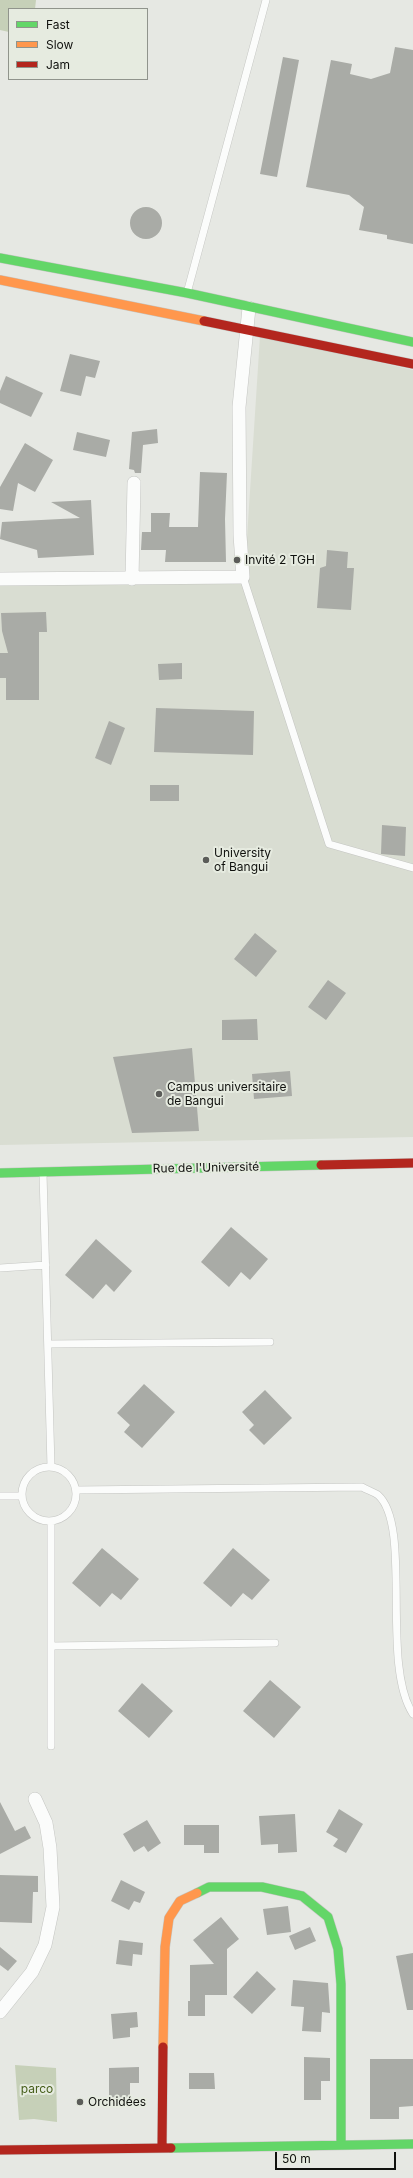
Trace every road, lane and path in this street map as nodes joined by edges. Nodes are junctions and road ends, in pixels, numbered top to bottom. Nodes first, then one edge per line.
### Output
1 (266, 0) edge
2 (0, 258) edge
3 (0, 280) edge
4 (187, 293) junction
5 (249, 308) junction
6 (246, 331) junction
7 (413, 342) edge
8 (413, 364) edge
9 (134, 483) dead end
10 (243, 578) junction
11 (0, 579) edge
12 (132, 579) junction
13 (413, 868) edge
14 (413, 1163) edge
15 (43, 1172) junction
16 (0, 1173) edge
17 (46, 1265) junction
18 (0, 1268) edge
19 (270, 1342) dead end
20 (48, 1344) junction
21 (51, 1467) junction
22 (76, 1490) junction
23 (0, 1496) edge
24 (22, 1496) junction
25 (51, 1521) junction
26 (275, 1643) dead end
27 (51, 1646) junction
28 (413, 1714) edge
29 (51, 1746) dead end
30 (35, 1799) dead end
31 (0, 2012) edge
32 (341, 2143) junction
33 (413, 2144) edge
34 (162, 2147) junction
35 (0, 2150) edge

1 - 4 lane
2 - 4 street
3 - 6 street
4 - 5 street
5 - 6 street
5 - 7 street
6 - 8 street
6 - 10 street
9 - 12 street
10 - 12 street
10 - 13 lane
11 - 12 street
14 - 15 street, Rue de l'Université
15 - 16 street, Rue de l'Université
15 - 17 lane
17 - 18 lane
17 - 20 lane
19 - 20 lane
20 - 21 lane
21 - 22 lane
21 - 24 lane
22 - 25 lane
22 - 28 lane
23 - 24 lane
24 - 25 lane
25 - 27 lane
26 - 27 lane
27 - 29 lane
30 - 31 street
32 - 33 street
32 - 34 street
32 - 34 street
34 - 35 street

